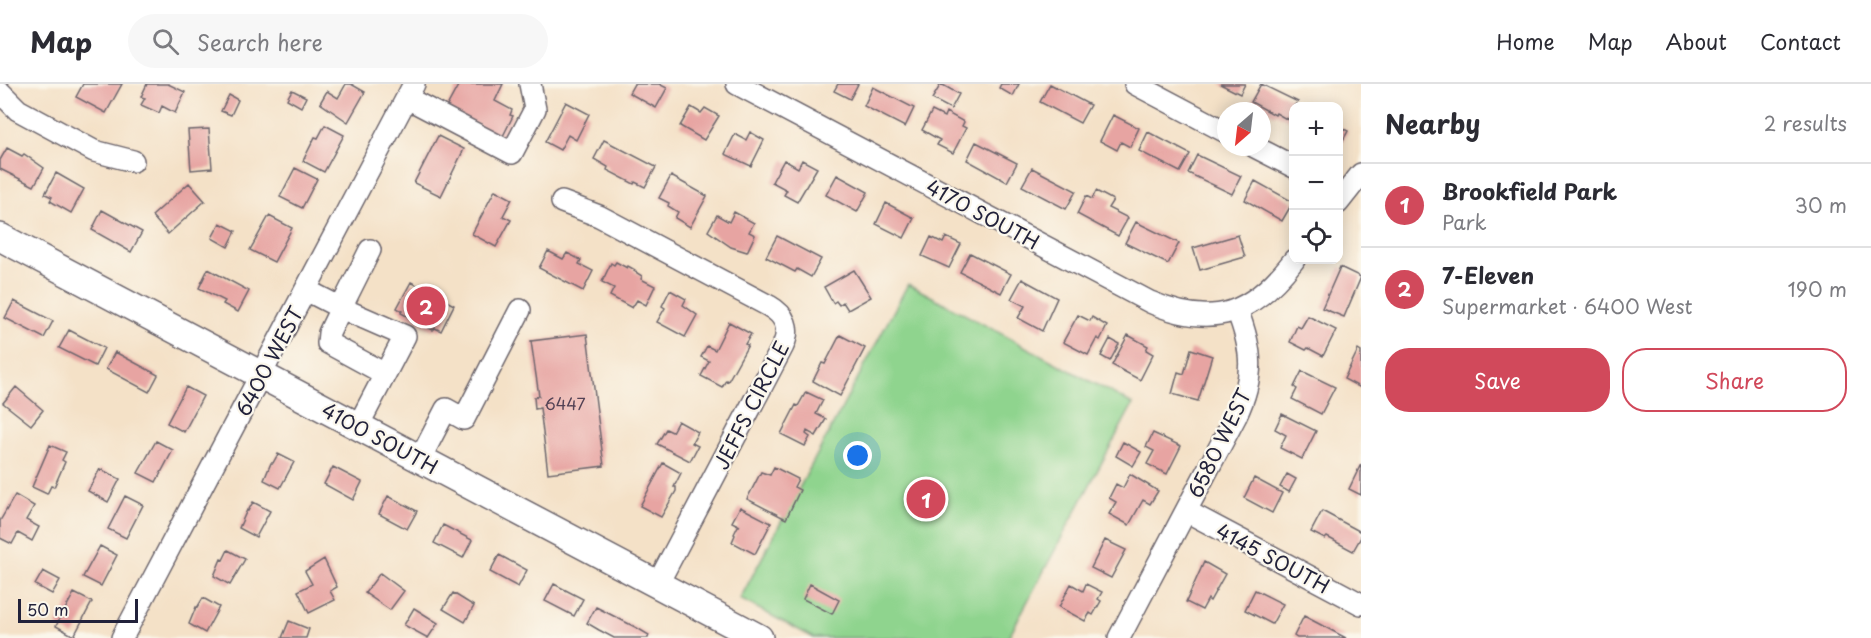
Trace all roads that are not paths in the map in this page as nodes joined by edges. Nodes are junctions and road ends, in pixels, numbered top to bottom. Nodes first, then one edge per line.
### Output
1 (530, 84) edge
2 (737, 84) edge
3 (1135, 84) edge
4 (411, 91) edge
5 (0, 92) edge
6 (1217, 127) edge
7 (1271, 155) edge
8 (133, 160) dead end
9 (1289, 165) edge
10 (1361, 174) edge
11 (1343, 194) edge
12 (562, 202) dead end
13 (0, 237) edge
14 (370, 250) dead end
15 (1290, 264) edge
16 (306, 290) junction
17 (341, 308) junction
18 (520, 310) dead end
19 (1237, 310) junction
20 (385, 374) junction
21 (261, 375) junction
22 (358, 426) junction
23 (420, 459) junction
24 (1186, 511) junction
25 (657, 585) junction
26 (1360, 601) edge
27 (122, 638) edge
28 (759, 638) edge
29 (1119, 638) edge

1 - 4 street
2 - 19 street, 4170 SOUTH
3 - 6 street
4 - 16 street, 6400 WEST
5 - 8 street
7 - 9 street
10 - 11 street
12 - 25 street, JEFFS CIRCLE
13 - 21 main road, 4100 SOUTH
14 - 17 street
15 - 19 street
16 - 17 street
16 - 21 street, 6400 WEST
17 - 20 street
17 - 20 street
18 - 23 street
19 - 24 street, 6580 WEST
20 - 22 street
21 - 22 main road, 4100 SOUTH
21 - 27 street, 6400 WEST
22 - 23 main road, 4100 SOUTH
23 - 25 main road, 4100 SOUTH
24 - 26 street, 4145 SOUTH
24 - 29 street, 6580 WEST
25 - 28 main road, 4100 SOUTH

